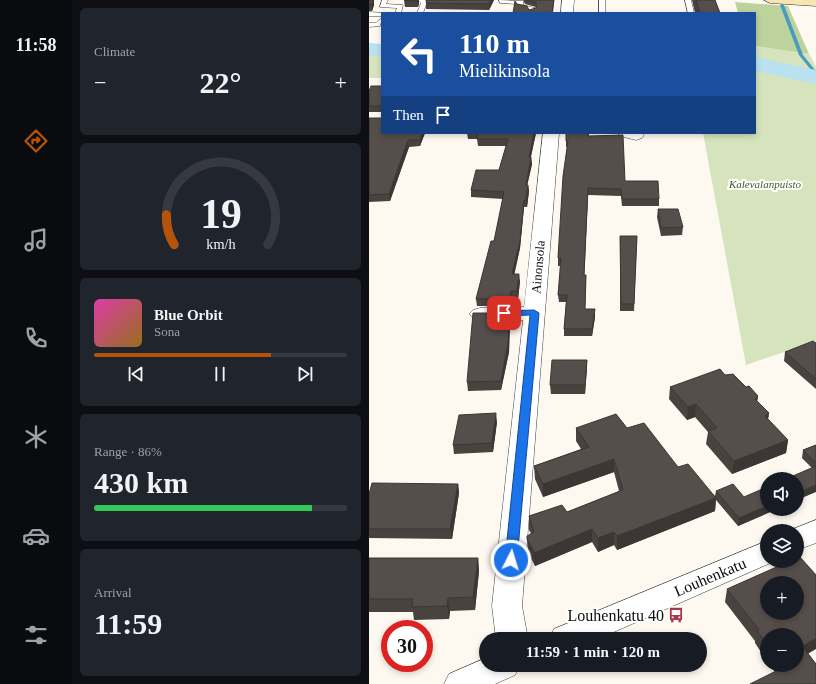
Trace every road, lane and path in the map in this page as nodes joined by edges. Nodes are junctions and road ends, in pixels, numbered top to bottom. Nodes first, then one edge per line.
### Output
1 (421, 0) edge
2 (502, 0) edge
3 (568, 0) edge
4 (602, 0) edge
5 (688, 0) edge
6 (770, 0) edge
7 (377, 1) dead end
8 (385, 1) edge
9 (816, 3) edge
10 (398, 12) edge
11 (420, 12) edge
12 (532, 12) edge
13 (567, 12) edge
14 (602, 12) edge
15 (691, 12) edge
16 (369, 14) edge
17 (381, 14) edge
18 (381, 21) edge
19 (369, 25) edge
20 (551, 134) edge
21 (534, 313) junction
22 (474, 314) edge
23 (816, 531) edge
24 (804, 537) edge
25 (760, 555) edge
26 (511, 632) edge
27 (581, 632) edge
28 (488, 672) edge
29 (460, 684) edge

1 - 11 lane
2 - 12 lane
3 - 13 street
4 - 14 lane
5 - 15 lane
6 - 9 main road
7 - 8 lane
8 - 10 lane
16 - 17 lane
18 - 19 lane
20 - 21 street, Ainonsola
21 - 22 street
21 - 26 street, Ainonsola
23 - 24 street
25 - 27 street, Louhenkatu
28 - 29 street

